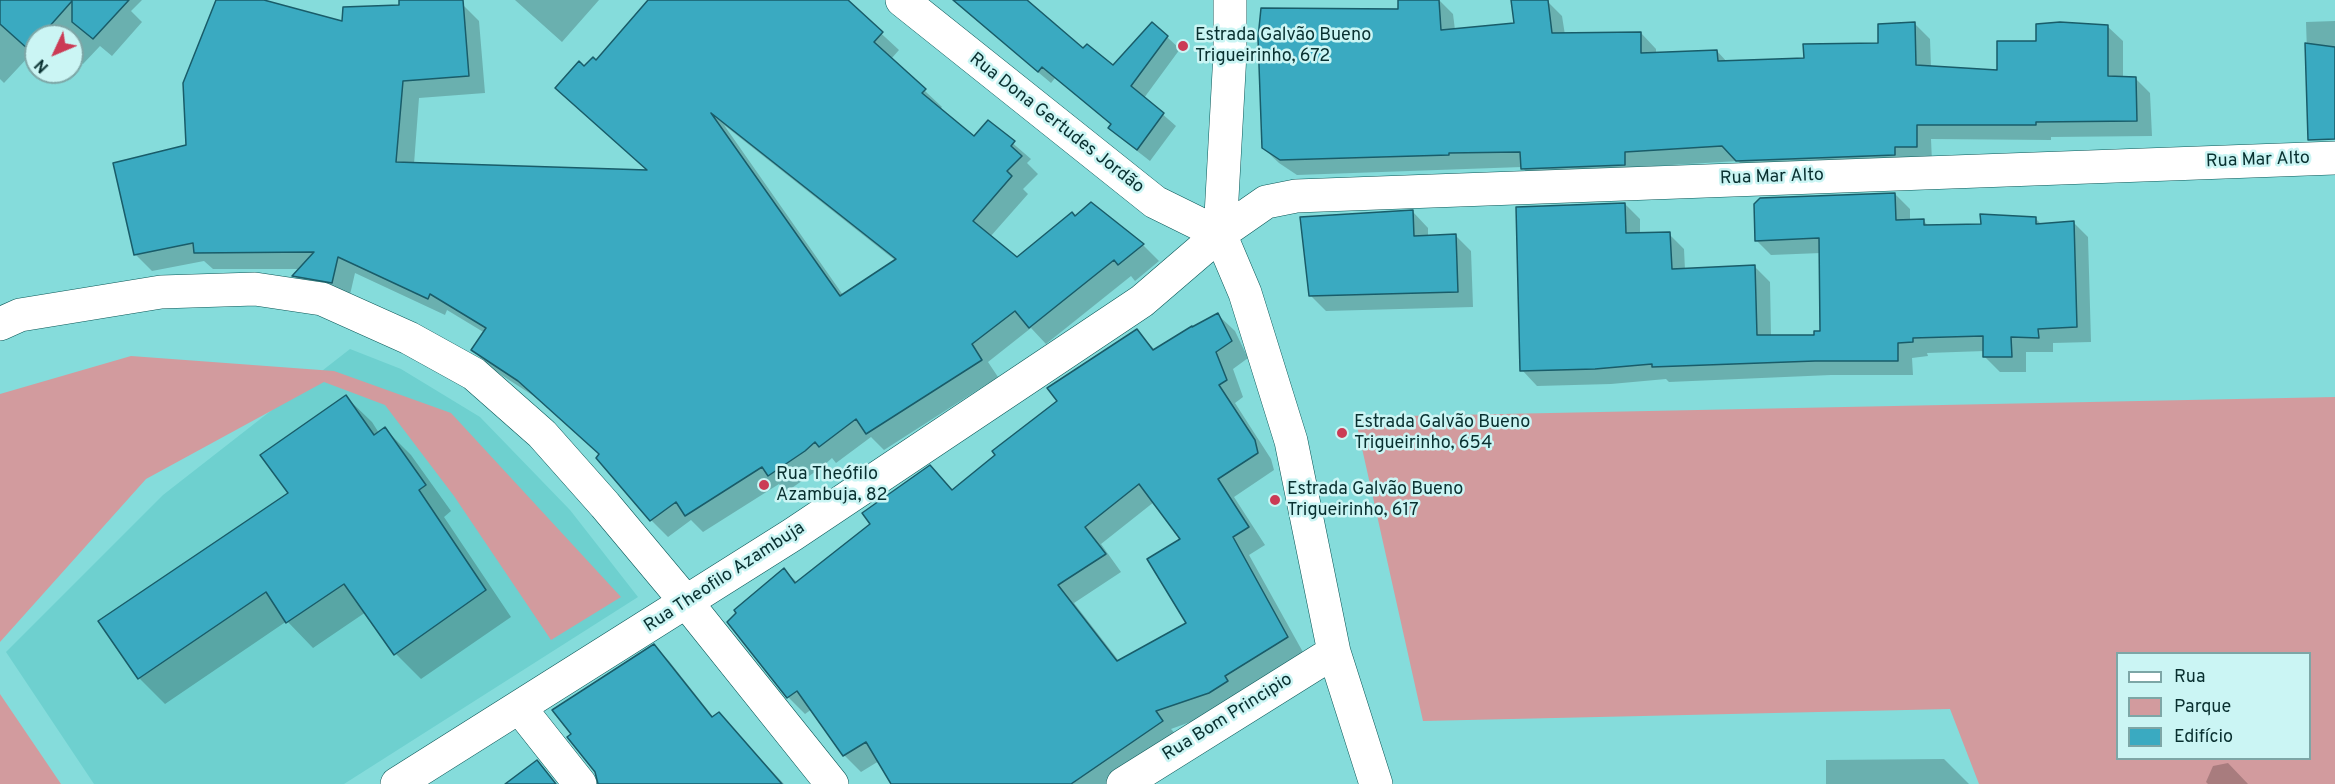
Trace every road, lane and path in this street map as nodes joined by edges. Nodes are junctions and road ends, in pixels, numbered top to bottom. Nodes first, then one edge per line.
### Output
1 (902, 0) edge
2 (1230, 0) edge
3 (2335, 158) edge
4 (1220, 234) junction
5 (0, 324) edge
6 (687, 603) junction
7 (1334, 652) junction
8 (519, 707) junction
9 (397, 784) edge
10 (580, 784) edge
11 (832, 784) edge
12 (1123, 784) edge
13 (1376, 784) edge

1 - 4 street, Rua Dona Gertudes Jordão
2 - 4 street
3 - 4 street, Rua Mar Alto
4 - 6 street, Rua Theofilo Azambuja
4 - 7 street
5 - 6 street
6 - 8 street, Rua Theofilo Azambuja
6 - 11 street
7 - 12 street, Rua Bom Principio
7 - 13 street
8 - 9 street, Rua Theofilo Azambuja
8 - 10 street

